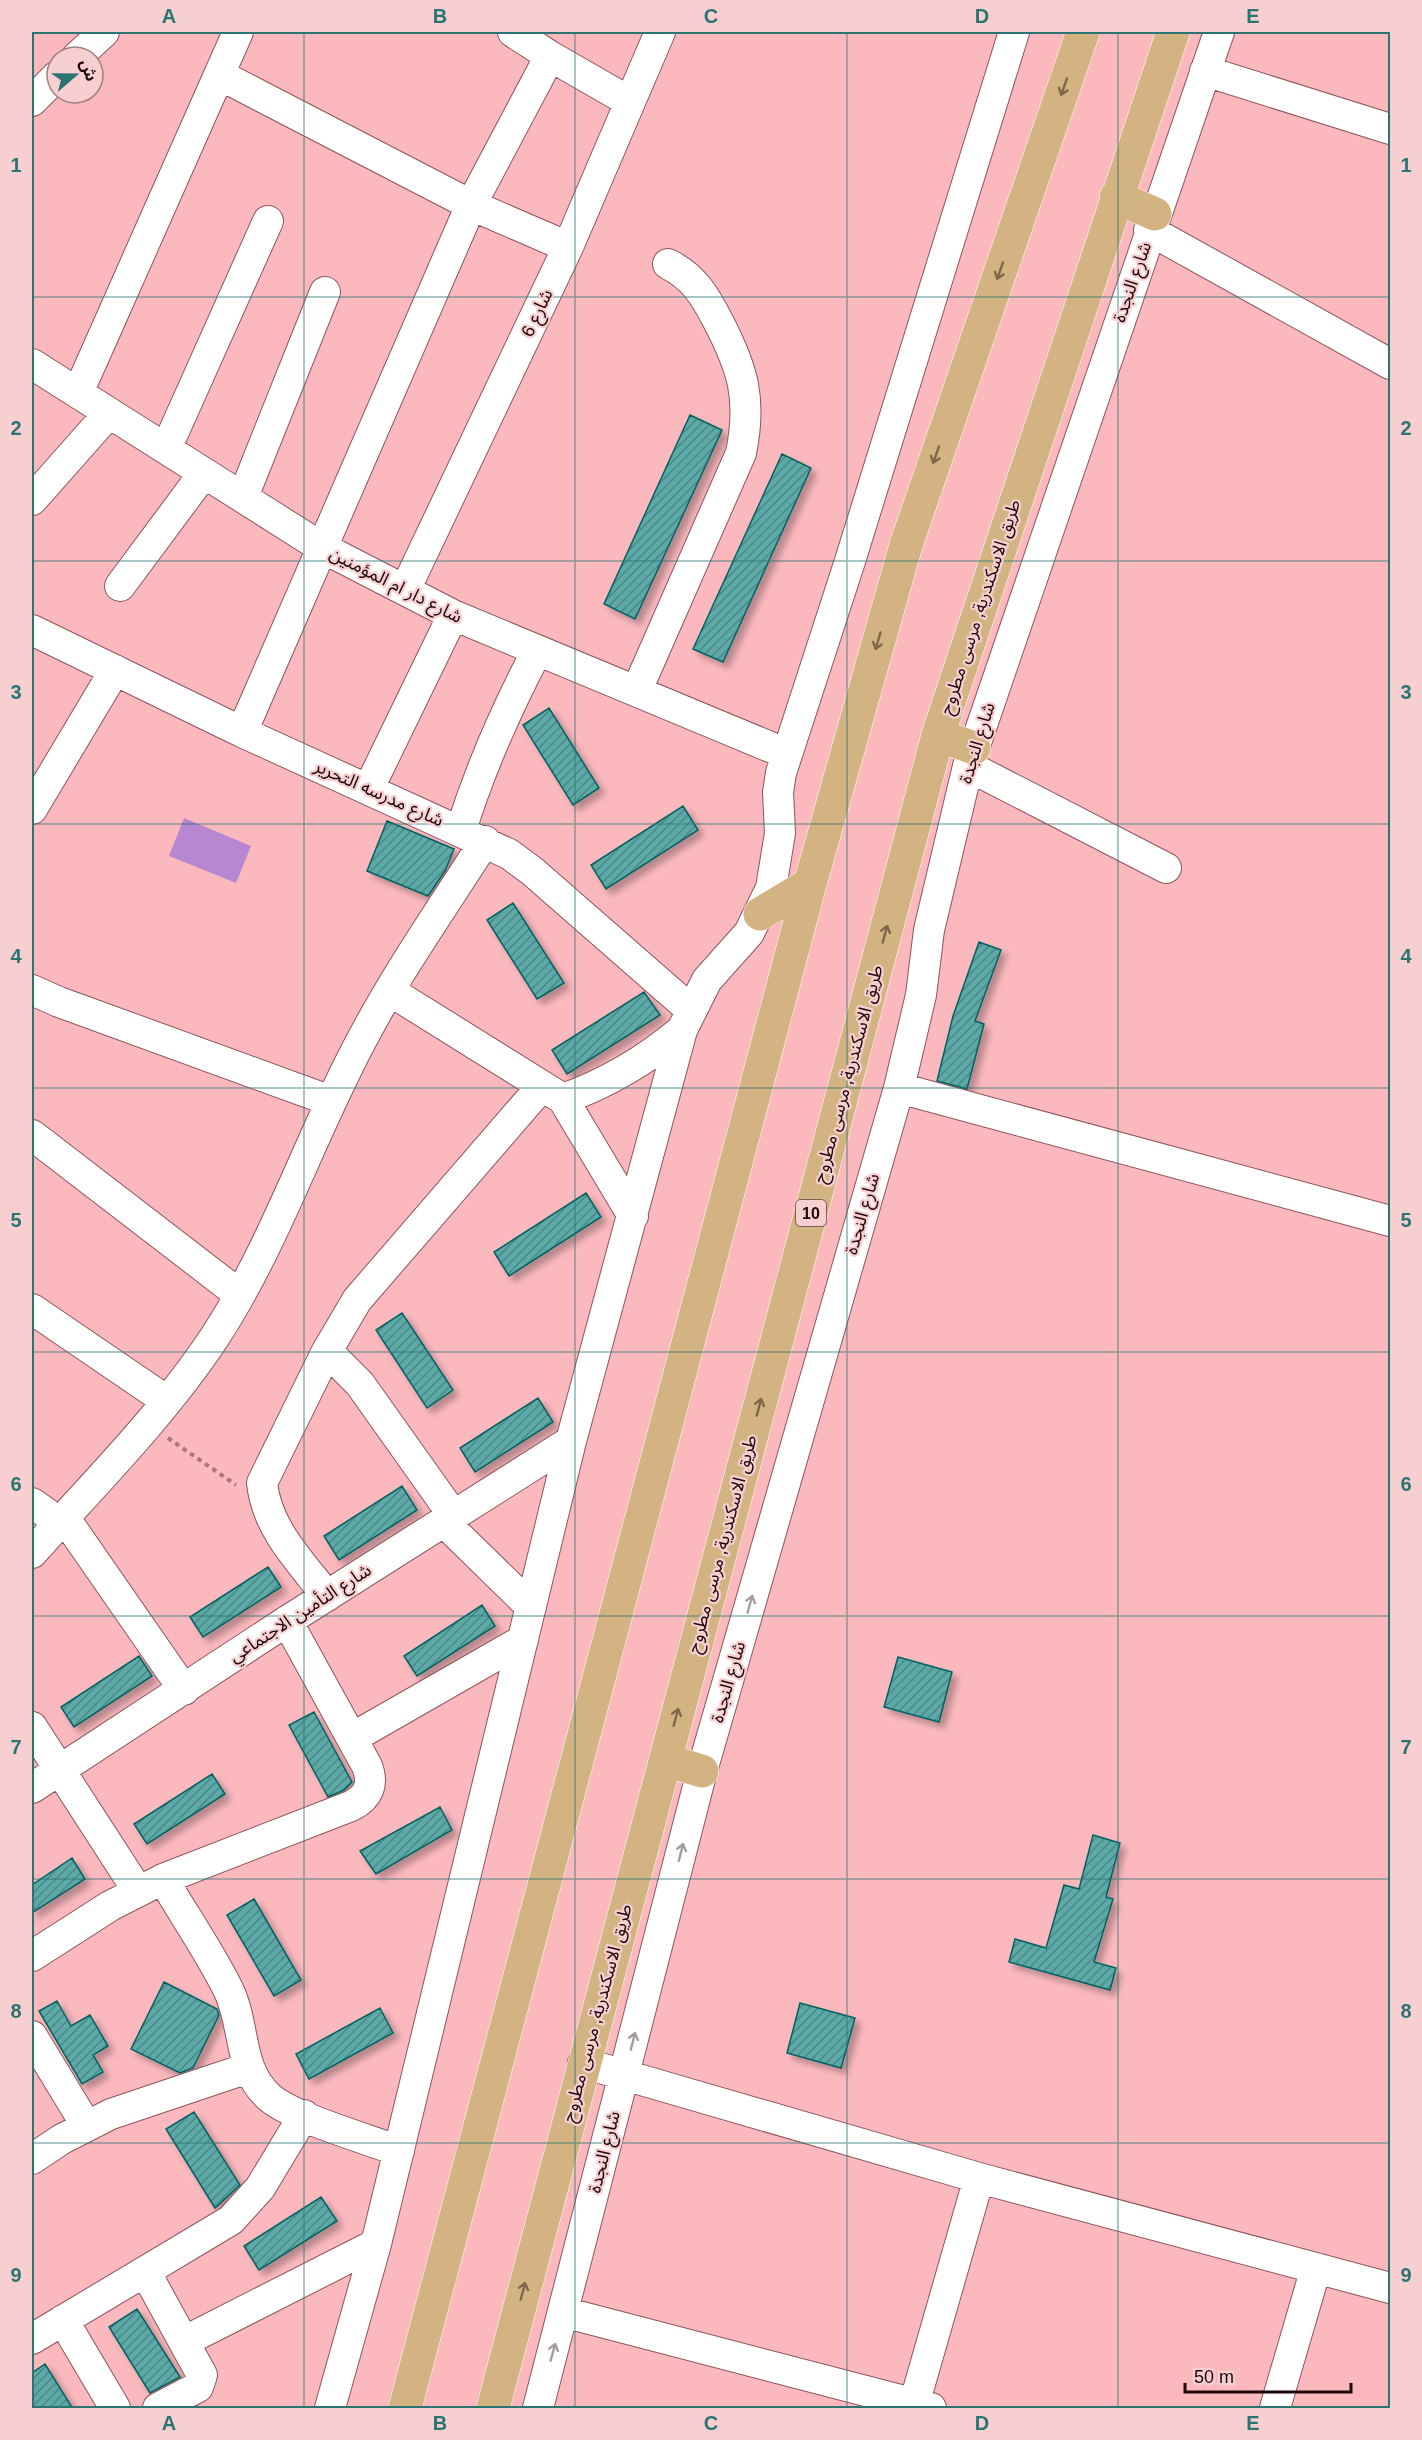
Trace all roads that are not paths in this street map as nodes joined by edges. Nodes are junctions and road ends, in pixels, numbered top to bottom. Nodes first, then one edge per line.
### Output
1 (104, 32) edge
2 (238, 32) edge
3 (513, 32) edge
4 (660, 32) edge
5 (1014, 32) edge
6 (1083, 32) edge
7 (1173, 32) edge
8 (1219, 32) edge
9 (90, 45) edge
10 (550, 56) junction
11 (1205, 71) junction
12 (220, 75) junction
13 (45, 88) edge
14 (32, 101) edge
15 (630, 102) junction
16 (1390, 129) edge
17 (1116, 197) junction
18 (471, 205) junction
19 (268, 221) dead end
20 (1152, 222) junction
21 (568, 247) junction
22 (668, 264) dead end
23 (325, 292) dead end
24 (1390, 364) edge
25 (37, 376) edge
26 (78, 393) junction
27 (110, 413) junction
28 (166, 449) junction
29 (204, 472) junction
30 (243, 497) junction
31 (32, 500) edge
32 (321, 547) junction
33 (120, 586) dead end
34 (405, 590) junction
35 (453, 615) junction
36 (32, 630) edge
37 (537, 651) junction
38 (115, 670) junction
39 (637, 690) junction
40 (242, 732) junction
41 (938, 735) junction
42 (787, 754) junction
43 (971, 757) junction
44 (369, 788) junction
45 (32, 809) edge
46 (472, 836) junction
47 (1166, 868) dead end
48 (810, 884) junction
49 (760, 914) junction
50 (32, 990) edge
51 (390, 991) junction
52 (686, 1020) junction
53 (898, 1088) junction
54 (552, 1092) junction
55 (332, 1101) junction
56 (32, 1135) edge
57 (633, 1216) junction
58 (1390, 1221) edge
59 (240, 1295) junction
60 (32, 1309) edge
61 (327, 1351) junction
62 (167, 1401) junction
63 (571, 1441) junction
64 (32, 1503) edge
65 (448, 1518) junction
66 (62, 1520) junction
67 (32, 1553) edge
68 (327, 1596) junction
69 (531, 1607) junction
70 (287, 1621) junction
71 (523, 1640) junction
72 (184, 1690) junction
73 (32, 1727) edge
74 (352, 1738) junction
75 (665, 1760) junction
76 (60, 1770) junction
77 (702, 1772) junction
78 (32, 1788) edge
79 (151, 1885) junction
80 (32, 1956) edge
81 (32, 2036) edge
82 (583, 2063) junction
83 (248, 2068) junction
84 (624, 2075) junction
85 (304, 2115) junction
86 (86, 2125) junction
87 (399, 2151) junction
88 (32, 2159) edge
89 (979, 2178) junction
90 (376, 2244) junction
91 (1316, 2268) junction
92 (146, 2272) junction
93 (1390, 2288) edge
94 (563, 2312) junction
95 (63, 2320) junction
96 (32, 2339) edge
97 (185, 2341) junction
98 (920, 2407) edge
99 (115, 2409) edge
100 (159, 2409) edge
101 (330, 2409) edge
102 (405, 2409) edge
103 (493, 2409) edge
104 (538, 2409) edge
105 (1275, 2409) edge

1 - 9 street
2 - 12 street
3 - 10 street
4 - 15 street, شارع 6
5 - 42 street
6 -> 48 main road
7 - 17 main road, طريق الاسكندرية, مرسى مطروح / 10
8 - 11 street, شارع النجدة
10 - 15 street
10 - 18 street
11 - 16 street
11 - 20 street, شارع النجدة
12 - 18 street
12 - 26 street
13 - 14 street
15 - 21 street, شارع 6
17 - 20 main road
17 - 41 main road, طريق الاسكندرية, مرسى مطروح / 10
18 - 21 street
18 - 32 street
19 - 28 street
20 - 24 street
20 - 43 street, شارع النجدة
21 - 34 street, شارع 6
22 - 39 street
23 - 30 street
25 - 26 street, شارع دار ام المؤمنين
26 - 27 street, شارع دار ام المؤمنين
27 - 28 street, شارع دار ام المؤمنين
27 - 31 street
28 - 29 street, شارع دار ام المؤمنين
29 - 30 street, شارع دار ام المؤمنين
29 - 33 street
30 - 32 street, شارع دار ام المؤمنين
32 - 34 street, شارع دار ام المؤمنين
32 - 40 street
34 - 35 street, شارع دار ام المؤمنين
35 - 37 street, شارع دار ام المؤمنين
35 - 44 street
36 - 38 street, شارع مدرسه التحرير
37 - 39 street, شارع دار ام المؤمنين
37 - 46 street
38 - 40 street, شارع مدرسه التحرير
38 - 45 street
39 - 42 street, شارع دار ام المؤمنين
40 - 44 street, شارع مدرسه التحرير
41 - 43 main road
75 -> 41 main road, طريق الاسكندرية, مرسى مطروح / 10
42 - 49 street
43 - 47 street
43 - 53 street, شارع النجدة
44 - 46 street, شارع مدرسه التحرير
46 - 51 street
46 - 52 street, شارع مدرسه التحرير
48 - 49 main road
48 - 102 main road
49 - 52 street
50 - 55 street
51 - 54 street
51 - 55 street
52 - 54 street
52 - 57 street
53 - 58 street
77 -> 53 street, شارع النجدة
54 - 57 street
54 - 61 street
55 - 59 street
56 - 59 street
57 - 63 street
59 - 62 street
60 - 62 street
61 - 65 street
61 - 68 street
62 - 66 street
63 - 65 street, شارع التأمين الاجتماعي
63 - 69 street
64 - 66 street
65 - 68 street, شارع التأمين الاجتماعي
65 - 69 street
66 - 67 street
66 - 72 street
68 - 70 street, شارع التأمين الاجتماعي
69 - 71 street
70 - 72 street, شارع التأمين الاجتماعي
70 - 74 street
71 - 74 street
71 - 87 street
72 - 76 street, شارع التأمين الاجتماعي
73 - 76 street
74 - 79 street
75 - 77 main road
75 - 82 main road, طريق الاسكندرية, مرسى مطروح / 10
76 - 78 street, شارع التأمين الاجتماعي
76 - 79 street
84 -> 77 street, شارع النجدة
79 - 80 street
79 - 83 street
81 - 86 street
82 - 84 street
103 -> 82 main road, طريق الاسكندرية, مرسى مطروح / 10
83 - 85 street
83 - 86 street
84 - 89 street
84 - 94 street, شارع النجدة
85 - 87 street
85 - 92 street
86 - 88 street
87 - 90 street
89 - 91 street
89 - 98 street
90 - 97 street
90 - 101 street
91 - 93 street
91 - 105 street
92 - 95 street
92 - 97 street
94 - 98 street
104 -> 94 street, شارع النجدة
95 - 96 street
95 - 99 street
97 - 100 street

